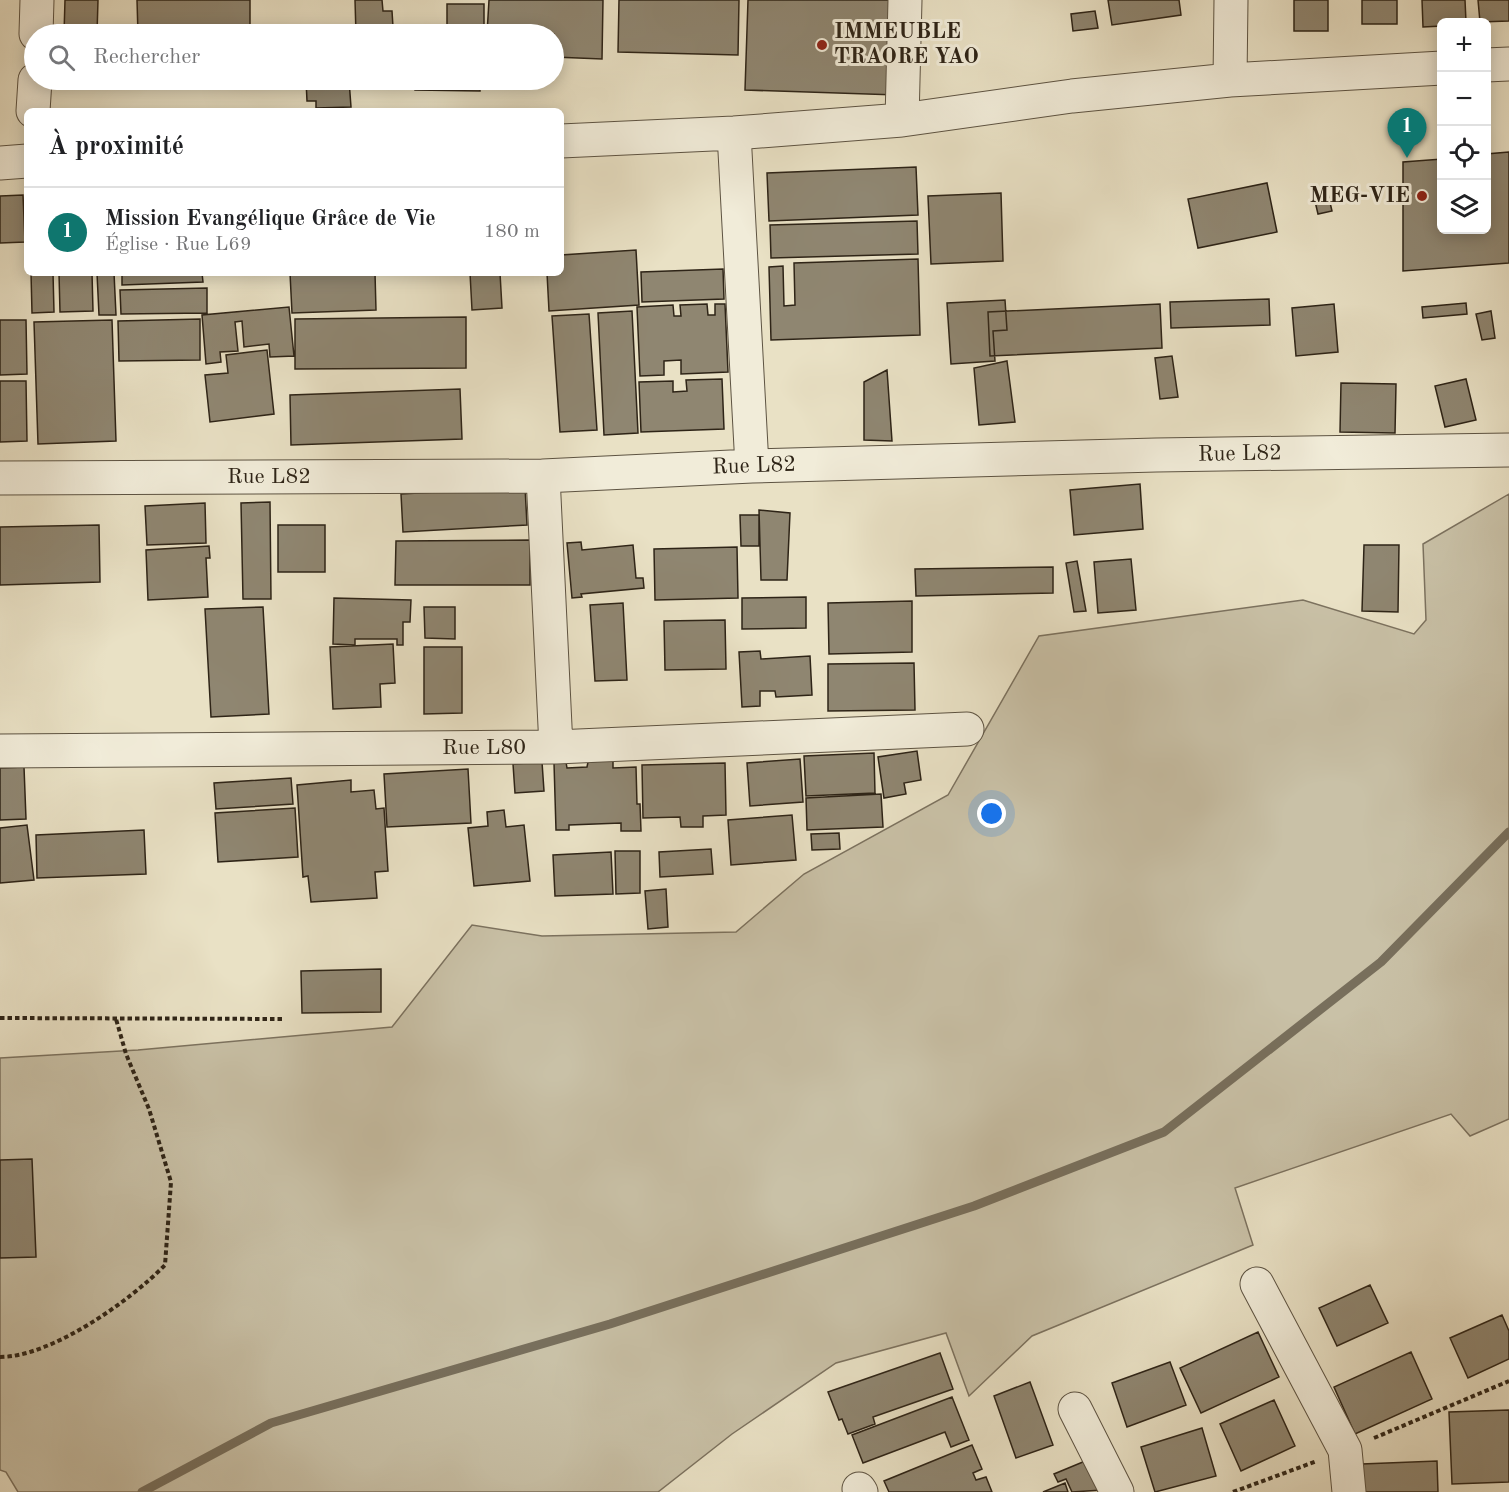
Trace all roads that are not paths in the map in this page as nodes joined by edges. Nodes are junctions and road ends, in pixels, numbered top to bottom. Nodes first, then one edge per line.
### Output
1 (37, 0) edge
2 (905, 0) edge
3 (1231, 0) edge
4 (36, 24) edge
5 (1509, 64) edge
6 (1491, 65) edge
7 (1437, 68) edge
8 (1230, 80) junction
9 (34, 90) edge
10 (33, 108) edge
11 (902, 120) junction
12 (734, 133) junction
13 (564, 141) edge
14 (24, 161) edge
15 (0, 163) edge
16 (1509, 450) edge
17 (752, 466) junction
18 (543, 476) junction
19 (0, 478) edge
20 (967, 729) dead end
21 (556, 747) junction
22 (0, 751) edge
23 (1257, 1284) dead end
24 (1075, 1409) dead end
25 (1117, 1492) edge
26 (1349, 1492) edge

1 - 4 street
2 - 11 street
3 - 8 street
5 - 6 street
7 - 8 street
8 - 11 street
9 - 10 street
11 - 12 street
12 - 13 street
12 - 17 street
14 - 15 street
16 - 17 street, Rue L82
17 - 18 street, Rue L82
18 - 19 street, Rue L82
18 - 21 street
20 - 21 street, Rue L80
21 - 22 street, Rue L80
23 - 26 street
24 - 25 street

